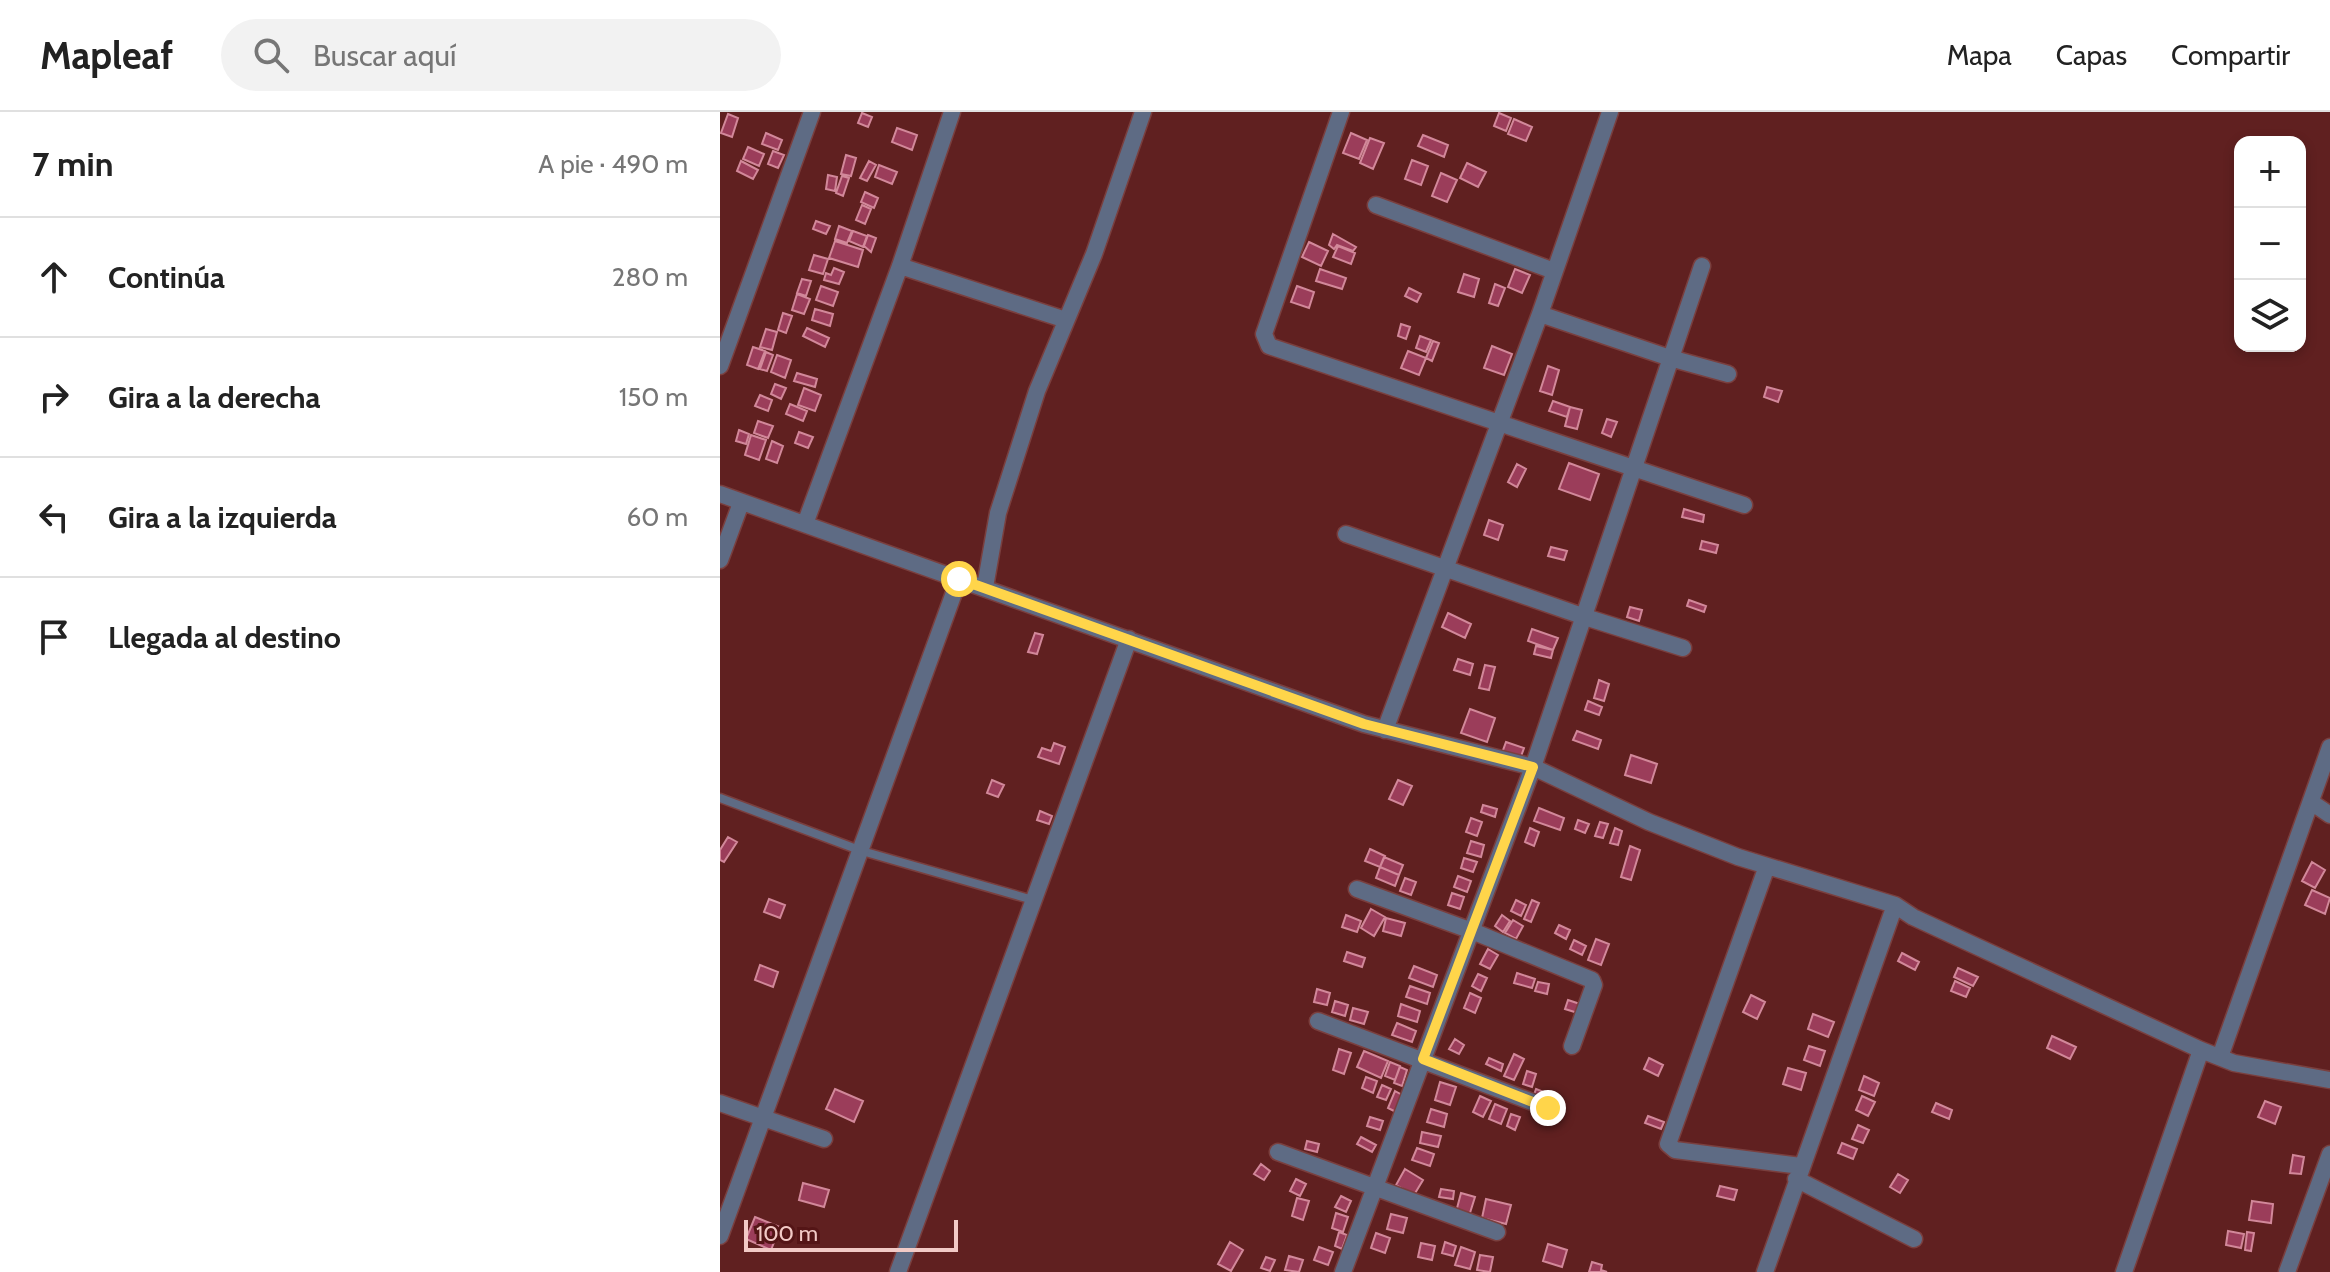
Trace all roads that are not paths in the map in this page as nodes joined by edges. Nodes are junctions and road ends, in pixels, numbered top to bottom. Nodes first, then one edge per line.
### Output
1 (812, 112) edge
2 (952, 112) edge
3 (1143, 112) edge
4 (1341, 112) edge
5 (1606, 113) edge
6 (1376, 205) dead end
7 (900, 266) junction
8 (1702, 266) dead end
9 (1554, 271) junction
10 (1540, 314) junction
11 (1066, 320) junction
12 (1670, 358) junction
13 (720, 366) edge
14 (1728, 374) dead end
15 (1499, 422) junction
16 (1634, 469) junction
17 (720, 494) edge
18 (741, 503) junction
19 (1744, 505) dead end
20 (805, 524) junction
21 (1346, 534) dead end
22 (720, 560) edge
23 (1445, 568) junction
24 (959, 579) junction
25 (985, 587) junction
26 (1585, 617) junction
27 (1129, 639) junction
28 (1683, 648) dead end
29 (1385, 730) junction
30 (2330, 747) edge
31 (1533, 767) junction
32 (720, 798) edge
33 (2311, 802) junction
34 (2330, 815) edge
35 (862, 851) junction
36 (1767, 866) junction
37 (1357, 889) dead end
38 (1033, 900) junction
39 (1895, 905) junction
40 (1472, 931) junction
41 (1318, 1021) dead end
42 (1572, 1046) dead end
43 (2201, 1050) junction
44 (2220, 1057) junction
45 (1423, 1059) junction
46 (2330, 1080) edge
47 (720, 1103) edge
48 (1548, 1108) dead end
49 (762, 1118) junction
50 (824, 1139) dead end
51 (1278, 1152) dead end
52 (2330, 1154) edge
53 (1799, 1173) junction
54 (1375, 1188) junction
55 (1497, 1232) dead end
56 (720, 1236) edge
57 (1914, 1239) dead end
58 (898, 1272) edge
59 (1343, 1272) edge
60 (1765, 1272) edge
61 (2124, 1272) edge
62 (2287, 1272) edge

1 - 13 street
2 - 7 street
3 - 11 street
4 - 15 street
5 - 9 street
6 - 9 street
7 - 11 street
7 - 20 street
8 - 12 street
9 - 10 street
10 - 12 street
10 - 15 street
11 - 25 street
12 - 14 street
12 - 16 street
15 - 16 street
15 - 23 street
16 - 19 street
16 - 26 street
17 - 18 street
18 - 20 street
18 - 22 street
20 - 24 street
21 - 23 street
23 - 26 street
23 - 29 street
24 - 25 street
24 - 35 street
25 - 27 street
26 - 28 street
26 - 31 street
27 - 29 street
27 - 38 street
29 - 31 street
30 - 33 street
31 - 36 street
31 - 40 street
32 - 35 lane
33 - 34 street
33 - 44 street
35 - 38 lane
35 - 49 street
36 - 39 street
36 - 53 street
37 - 40 street
38 - 58 street
39 - 43 street
39 - 53 street
40 - 42 street
40 - 45 street
41 - 45 street
43 - 44 street
43 - 61 street
44 - 46 street
45 - 48 street
45 - 54 street
47 - 49 street
49 - 50 street
49 - 56 street
51 - 54 street
52 - 62 street
53 - 57 street
53 - 60 street
54 - 55 street
54 - 59 street

